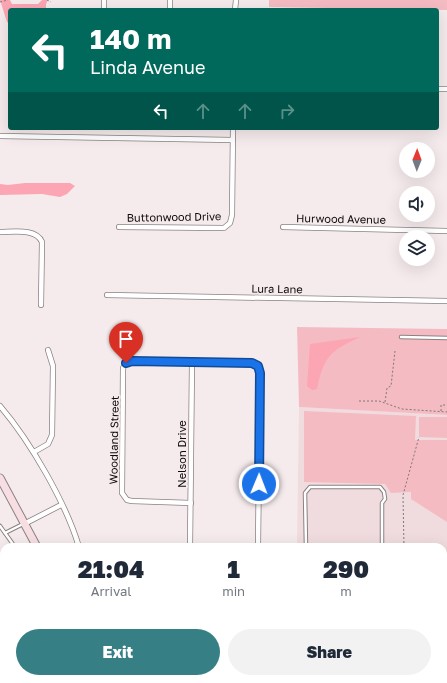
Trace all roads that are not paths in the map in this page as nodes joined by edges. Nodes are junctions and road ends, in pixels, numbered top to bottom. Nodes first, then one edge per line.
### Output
1 (233, 130) edge
2 (0, 136) edge
3 (233, 140) junction
4 (119, 227) dead end
5 (283, 227) dead end
6 (447, 231) edge
7 (0, 232) edge
8 (107, 295) dead end
9 (447, 301) edge
10 (41, 305) dead end
11 (401, 337) dead end
12 (447, 338) edge
13 (48, 350) dead end
14 (192, 362) junction
15 (0, 406) edge
16 (34, 452) junction
17 (0, 478) edge
18 (191, 503) junction
19 (61, 505) junction
20 (26, 523) junction
21 (0, 526) edge
22 (5, 533) junction
23 (12, 543) edge
24 (35, 543) edge
25 (77, 543) edge
26 (190, 543) edge
27 (258, 543) edge
28 (306, 543) edge
29 (382, 543) edge

1 - 3 street, Buttonwood Drive
2 - 3 street
3 - 4 street, Buttonwood Drive
5 - 6 street, Hurwood Avenue
7 - 10 street
8 - 9 street, Lura Lane
11 - 12 lane
13 - 16 street
14 - 18 street, Nelson Drive
14 - 18 street, Woodland Street
14 - 27 street
15 - 16 street
16 - 19 street
17 - 20 street
18 - 26 street, Nelson Drive
19 - 20 street
19 - 25 street
20 - 22 lane
20 - 24 street
21 - 22 lane
22 - 23 lane
28 - 29 lane

